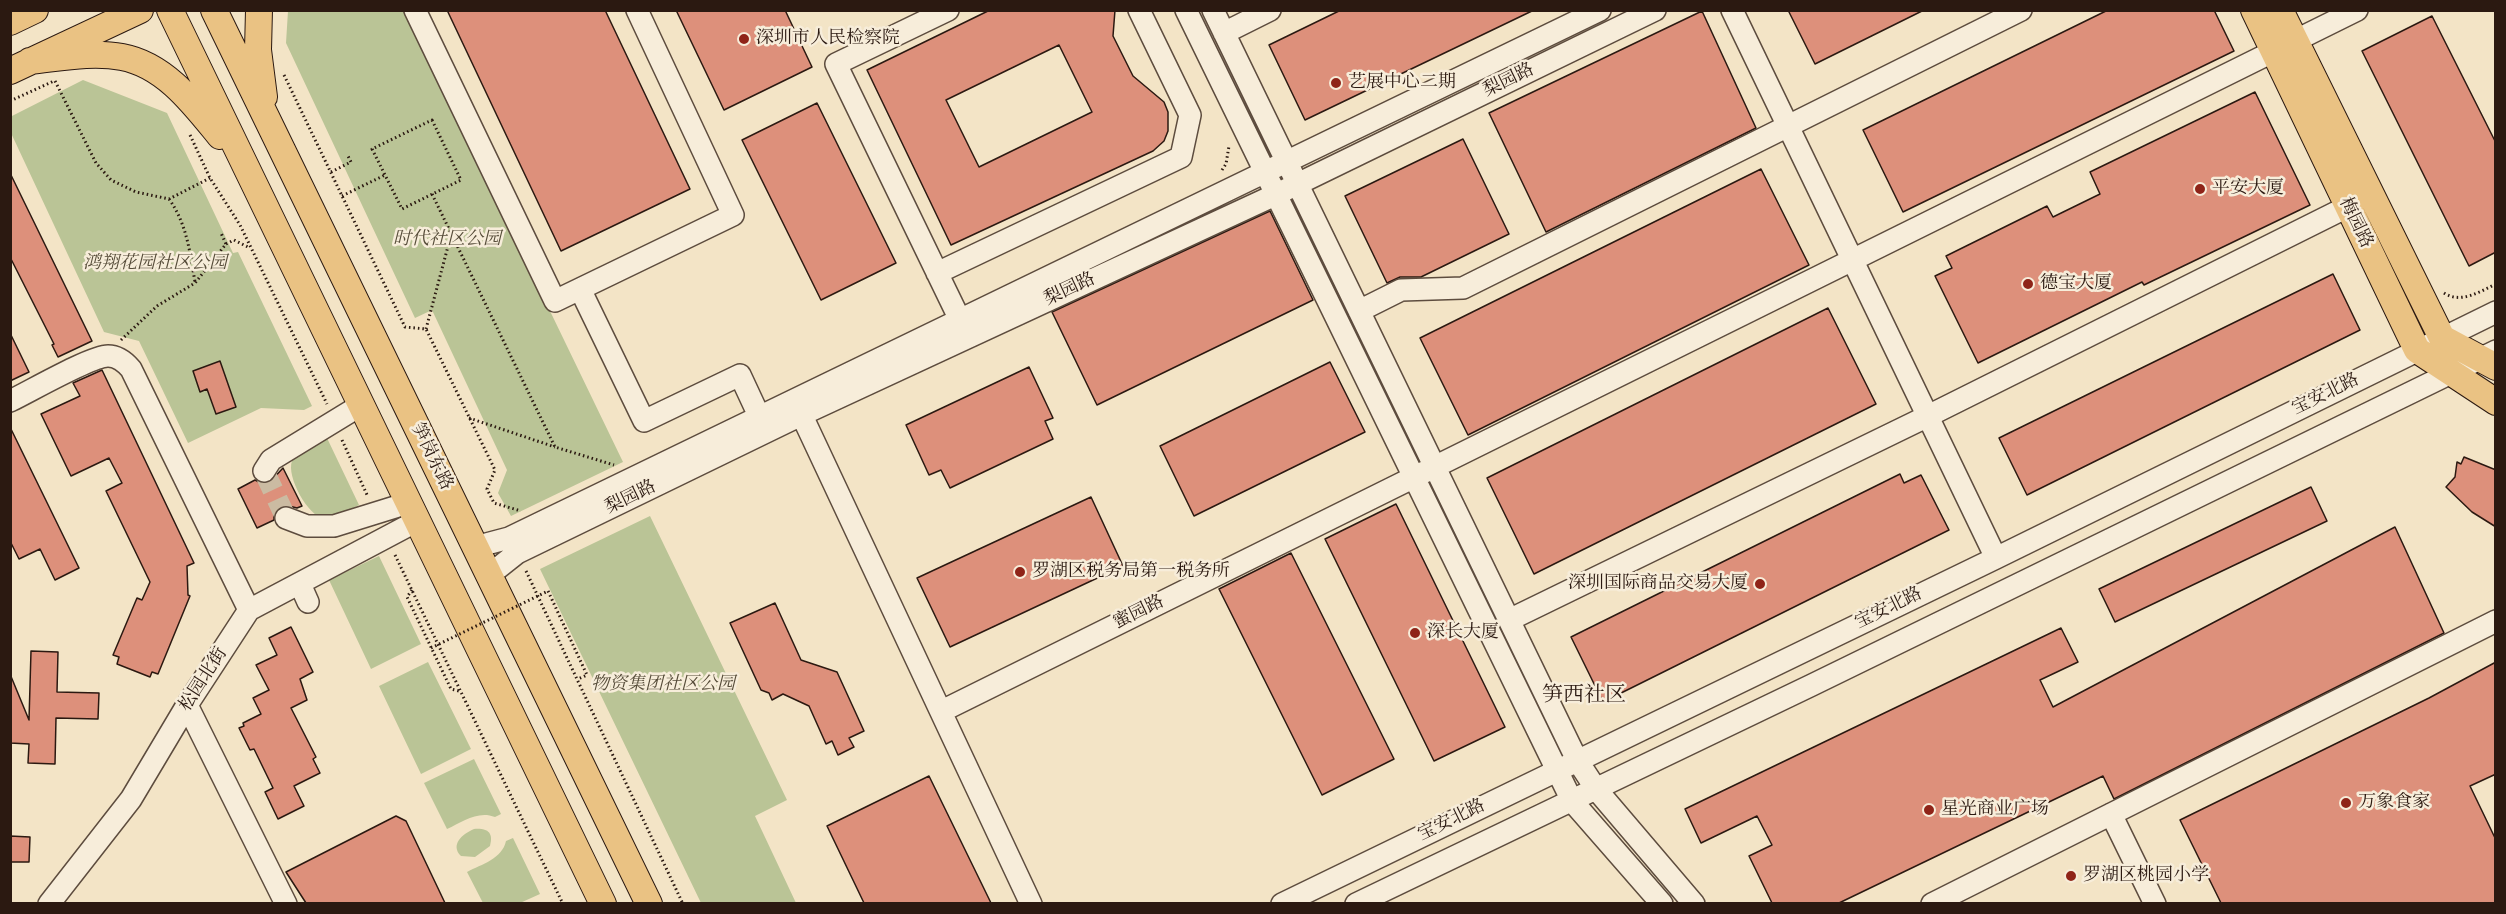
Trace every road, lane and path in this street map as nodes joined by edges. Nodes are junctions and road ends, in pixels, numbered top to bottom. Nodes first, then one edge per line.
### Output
1 (35, 10) edge
2 (140, 10) edge
3 (170, 10) edge
4 (214, 10) edge
5 (259, 10) edge
6 (415, 10) edge
7 (637, 10) edge
8 (948, 10) edge
9 (1139, 10) edge
10 (1186, 10) edge
11 (1213, 10) edge
12 (1270, 10) edge
13 (1600, 10) edge
14 (1655, 10) edge
15 (1732, 10) edge
16 (2021, 10) edge
17 (2254, 10) edge
18 (2280, 10) edge
19 (2357, 10) edge
20 (10, 22) edge
21 (1224, 33) junction
22 (2284, 47) junction
23 (20, 66) edge
24 (282, 71) dead end
25 (55, 81) dead end
26 (267, 121) junction
27 (185, 125) dead end
28 (1786, 126) junction
29 (347, 154) dead end
30 (1286, 163) junction
31 (245, 168) junction
32 (331, 172) junction
33 (1265, 174) junction
34 (385, 175) junction
35 (210, 178) junction
36 (1296, 184) junction
37 (432, 194) junction
38 (1275, 195) junction
39 (342, 196) junction
40 (169, 199) junction
41 (2347, 207) junction
42 (220, 232) dead end
43 (451, 233) junction
44 (226, 244) junction
45 (252, 249) junction
46 (1853, 261) junction
47 (937, 273) junction
48 (195, 283) junction
49 (580, 289) junction
50 (1359, 311) junction
51 (2496, 312) edge
52 (960, 320) junction
53 (426, 329) junction
54 (2442, 338) junction
55 (2417, 350) junction
56 (106, 356) junction
57 (2491, 359) edge
58 (2450, 373) junction
59 (10, 401) edge
60 (2496, 402) edge
61 (361, 405) junction
62 (327, 406) dead end
63 (798, 408) junction
64 (1928, 416) junction
65 (469, 418) junction
66 (760, 418) junction
67 (340, 435) dead end
68 (555, 447) junction
69 (1434, 466) junction
70 (621, 467) dead end
71 (264, 471) dead end
72 (1413, 477) junction
73 (370, 502) dead end
74 (494, 503) dead end
75 (412, 512) junction
76 (286, 518) dead end
77 (390, 546) dead end
78 (475, 547) junction
79 (1996, 558) junction
80 (525, 569) dead end
81 (488, 576) junction
82 (412, 591) junction
83 (249, 610) junction
84 (1509, 620) junction
85 (2496, 621) edge
86 (431, 648) junction
87 (578, 679) junction
88 (459, 691) junction
89 (191, 700) junction
90 (942, 711) junction
91 (208, 720) dead end
92 (1577, 760) junction
93 (1556, 770) junction
94 (1596, 789) junction
95 (1572, 801) junction
96 (2110, 814) junction
97 (49, 903) edge
98 (286, 903) edge
99 (563, 903) edge
100 (603, 903) edge
101 (649, 903) edge
102 (683, 903) edge
103 (1031, 903) edge
104 (1282, 903) edge
105 (1356, 903) edge
106 (1662, 903) edge
107 (1694, 903) edge
108 (1932, 903) edge
109 (2155, 903) edge

1 - 20 main road
2 - 23 main road
3 - 31 main road
4 - 26 main road, 笋岗东路
5 - 26 main road
6 - 49 street
7 - 49 street
8 - 47 street
9 - 47 street
10 - 33 street
11 - 21 street
12 - 21 street
13 - 30 street, 梨园路
14 - 36 street, 梨园路
15 - 28 street
16 - 28 street
17 - 22 main road, 梅园路
18 - 22 main road, 梅园路
19 - 22 street, 蜜园路
21 - 30 street
22 - 41 main road, 梅园路
22 - 46 street, 蜜园路
22 - 54 main road, 梅园路
23 - 31 main road
24 - 32 path
25 - 40 path
26 - 78 main road, 笋岗东路
27 - 35 path
28 - 46 street
28 - 50 street
29 - 32 path
30 - 33 street, 梨园路
30 - 36 street
31 - 61 main road
32 - 39 path
33 - 38 street
33 - 52 street, 梨园路
34 - 37 path
34 - 37 path
34 - 39 path
35 - 40 path
35 - 45 path
36 - 38 street, 梨园路
36 - 50 street
37 - 43 path
38 - 63 street, 梨园路
38 - 72 street
39 - 53 path
40 - 48 path
41 - 55 main road, 梅园路
41 - 64 street
42 - 44 path
43 - 53 path
43 - 68 path
44 - 45 path
44 - 48 path
45 - 62 path
46 - 64 street
46 - 69 street, 蜜园路
47 - 52 street
48 - 56 path
49 - 66 street
50 - 69 street
51 - 54 street, 宝安北路
52 - 63 street, 梨园路
53 - 65 path
54 - 55 street, 宝安北路
54 - 57 main road
55 - 58 main road, 梅园路
55 - 79 street, 宝安北路
56 - 59 street
56 - 83 street
57 - 58 street, 宝安北路
58 - 60 main road, 梅园路
58 - 94 street, 宝安北路
61 - 71 street
61 - 75 main road
63 - 66 street, 梨园路
63 - 81 street, 梨园路
63 - 90 street
64 - 79 street
64 - 84 street
65 - 68 path
65 - 74 path
66 - 78 street, 梨园路
67 - 73 path
68 - 70 path
69 - 72 street, 蜜园路
69 - 84 street
72 - 90 street, 蜜园路
72 - 93 street
75 - 76 street
75 - 83 street
75 - 100 main road
77 - 82 path
78 - 81 main road, 笋岗东路
79 - 92 street, 宝安北路
80 - 87 path
81 - 101 main road, 笋岗东路
82 - 86 path
82 - 88 path
83 - 89 street, 松园北街
84 - 92 street
85 - 96 street
86 - 87 path, bridge
86 - 88 path
87 - 102 path
88 - 99 path
89 - 91 street
89 - 97 street, 松园北街
89 - 98 street
90 - 103 street
92 - 93 street, 宝安北路
92 - 94 street
93 - 95 street
93 - 104 street, 宝安北路
94 - 95 street, 宝安北路
94 - 107 street
95 - 105 street, 宝安北路
95 - 106 street
96 - 108 street
96 - 109 street

